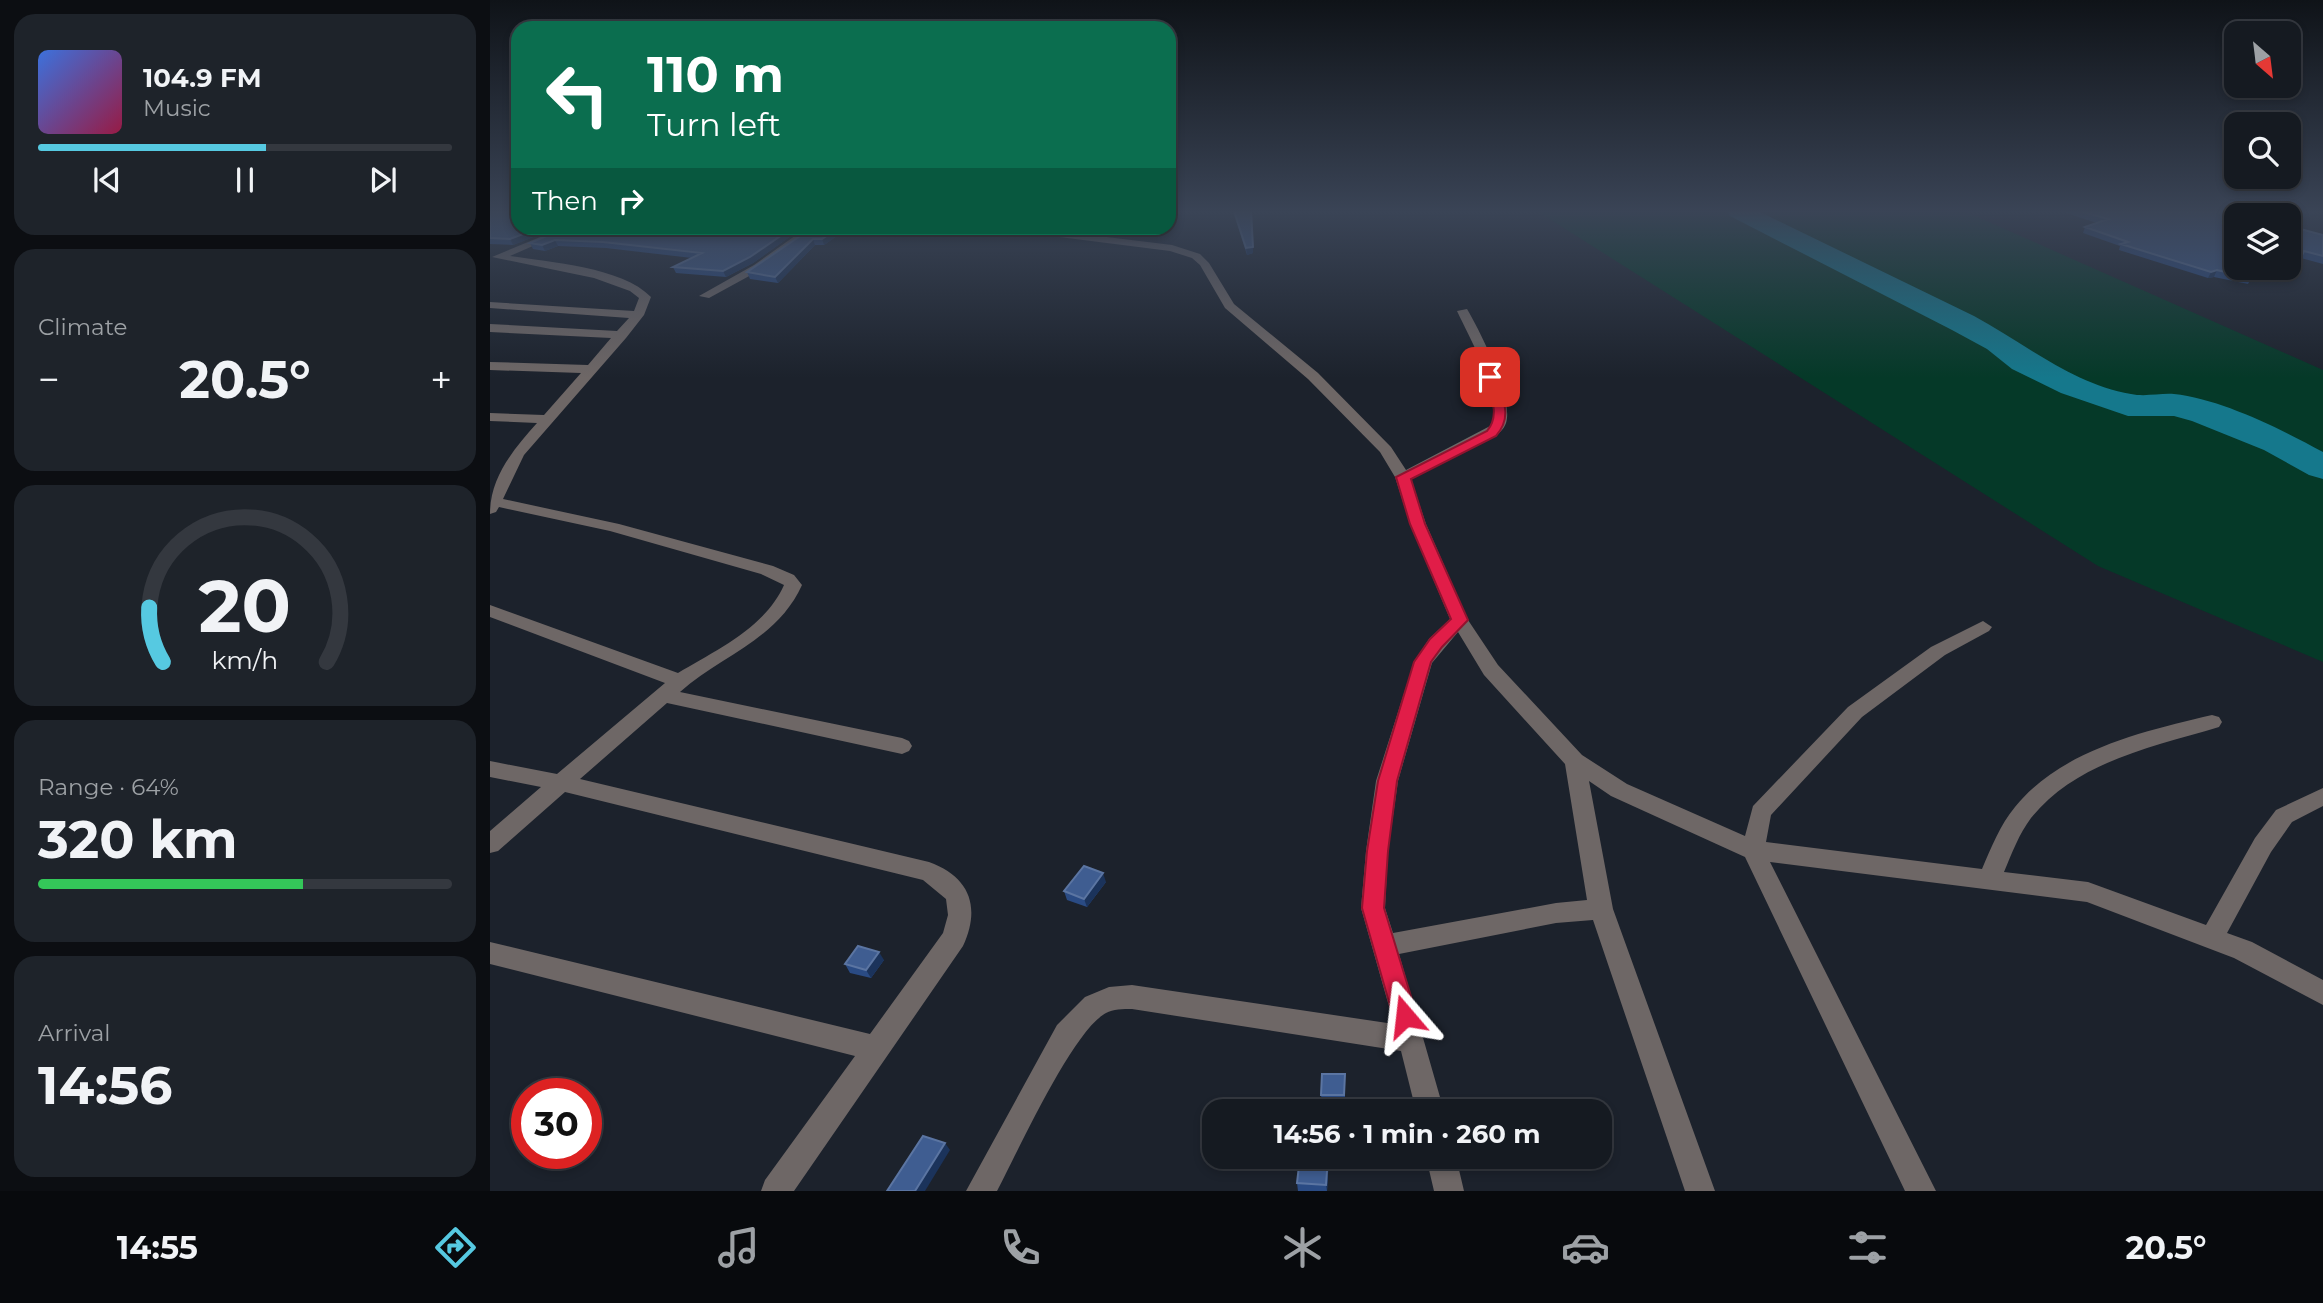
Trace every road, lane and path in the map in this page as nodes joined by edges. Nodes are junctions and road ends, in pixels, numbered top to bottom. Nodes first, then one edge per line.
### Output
1 (546, 267) edge
2 (759, 267) edge
3 (1206, 267) edge
4 (705, 296) dead end
5 (490, 305) edge
6 (1463, 312) dead end
7 (638, 316) junction
8 (490, 328) edge
9 (622, 335) junction
10 (490, 366) edge
11 (589, 369) junction
12 (490, 416) edge
13 (546, 419) junction
14 (1403, 477) junction
15 (492, 504) edge
16 (490, 611) edge
17 (1459, 620) junction
18 (1983, 627) dead end
19 (680, 681) junction
20 (663, 695) junction
21 (2212, 722) dead end
22 (902, 746) dead end
23 (1575, 761) junction
24 (490, 769) edge
25 (560, 783) junction
26 (2323, 796) edge
27 (490, 844) edge
28 (1753, 850) junction
29 (1989, 880) junction
30 (1601, 909) junction
31 (2212, 938) junction
32 (1384, 946) junction
33 (490, 953) edge
34 (2323, 993) edge
35 (1412, 1040) junction
36 (877, 1049) junction
37 (1427, 1099) edge
38 (1444, 1169) edge
39 (776, 1191) edge
40 (981, 1191) edge
41 (1449, 1191) edge
42 (1700, 1191) edge
43 (1921, 1191) edge

1 - 7 street
2 - 4 street
3 - 14 street
5 - 7 street
6 - 14 street
7 - 9 street
8 - 9 street
9 - 11 street
10 - 11 street
11 - 13 street
12 - 13 street
13 - 15 street
14 - 17 street
15 - 19 street
16 - 19 street
17 - 23 street
17 - 32 street
18 - 28 street
19 - 20 street
20 - 22 street
20 - 25 street
21 - 29 street
23 - 28 street
23 - 30 street
24 - 25 street
25 - 27 street
25 - 36 street
26 - 31 street
28 - 29 street
28 - 43 street
29 - 31 street
30 - 32 street
30 - 42 street
31 - 34 street
32 - 35 street
33 - 36 street
35 - 37 street
35 - 40 street
36 - 39 street
38 - 41 street

